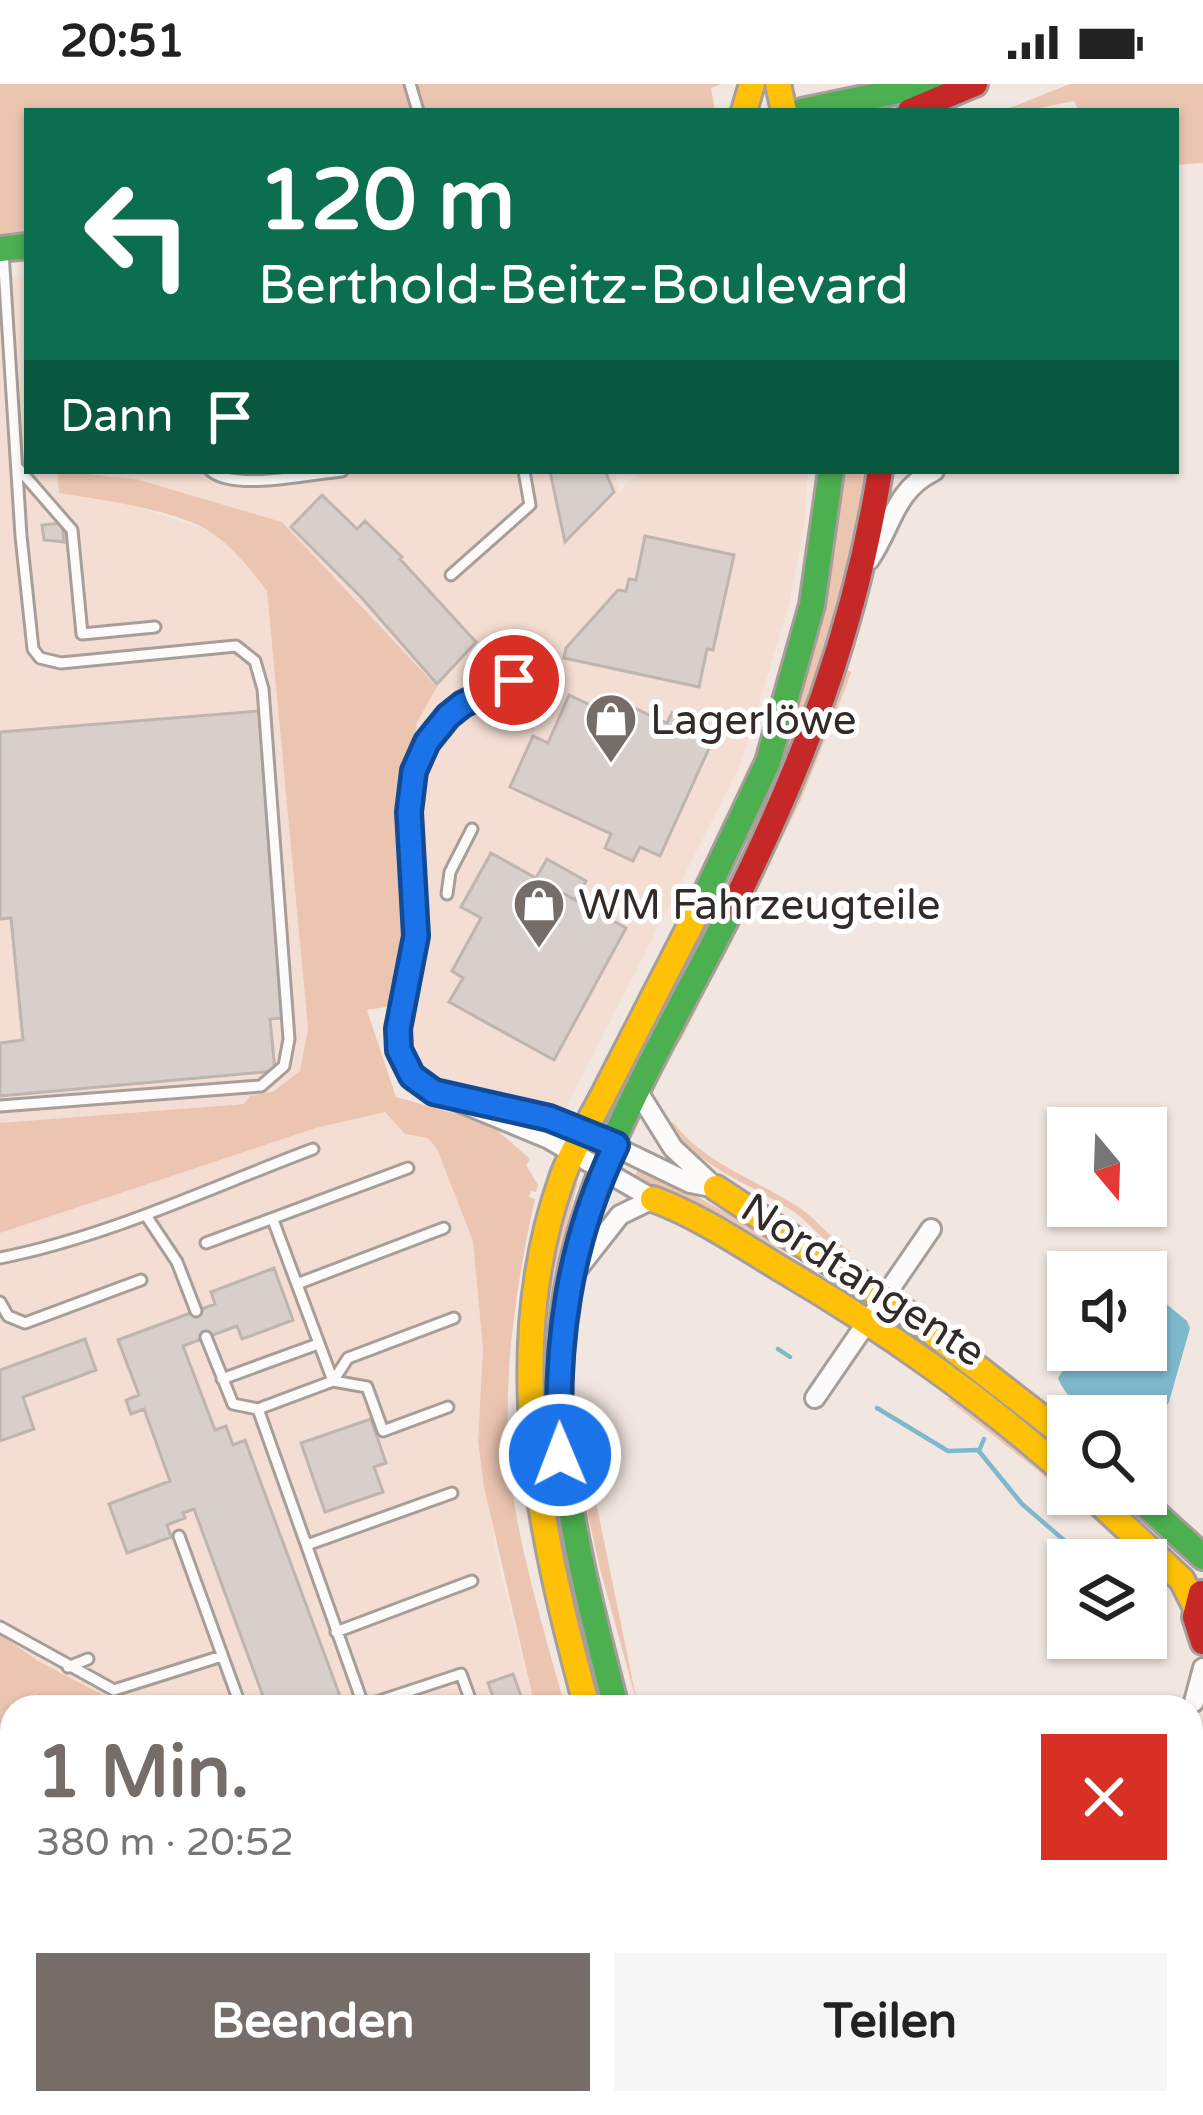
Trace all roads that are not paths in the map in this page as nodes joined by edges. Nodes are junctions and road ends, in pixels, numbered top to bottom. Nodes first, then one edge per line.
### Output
1 (975, 84) edge
2 (923, 85) edge
3 (849, 99) edge
4 (814, 108) edge
5 (917, 108) edge
6 (10, 248) edge
7 (18, 468) junction
8 (213, 474) edge
9 (314, 474) edge
10 (525, 474) edge
11 (831, 474) edge
12 (880, 474) edge
13 (929, 474) edge
14 (863, 573) junction
15 (451, 575) dead end
16 (155, 627) dead end
17 (514, 680) dead end
18 (472, 830) dead end
19 (447, 894) dead end
20 (640, 1095) junction
21 (0, 1106) edge
22 (580, 1141) junction
23 (616, 1145) junction
24 (313, 1149) dead end
25 (408, 1168) dead end
26 (605, 1169) junction
27 (716, 1188) junction
28 (653, 1198) junction
29 (147, 1217) junction
30 (273, 1220) junction
31 (444, 1228) dead end
32 (931, 1228) dead end
33 (206, 1243) dead end
34 (0, 1258) edge
35 (141, 1280) dead end
36 (297, 1284) junction
37 (568, 1287) junction
38 (885, 1298) junction
39 (0, 1302) edge
40 (196, 1311) dead end
41 (454, 1318) dead end
42 (868, 1322) junction
43 (206, 1337) dead end
44 (318, 1344) junction
45 (223, 1379) junction
46 (333, 1382) junction
47 (815, 1398) dead end
48 (448, 1407) dead end
49 (258, 1409) junction
50 (1047, 1422) edge
51 (1047, 1457) edge
52 (452, 1493) dead end
53 (1112, 1515) edge
54 (1157, 1515) edge
55 (179, 1536) dead end
56 (308, 1546) junction
57 (1203, 1557) edge
58 (472, 1582) dead end
59 (1199, 1598) edge
60 (0, 1627) edge
61 (336, 1632) junction
62 (36, 1633) dead end
63 (20, 1639) junction
64 (1203, 1642) edge
65 (222, 1656) junction
66 (88, 1659) dead end
67 (68, 1667) junction
68 (237, 1695) edge
69 (360, 1695) edge
70 (399, 1695) edge
71 (469, 1695) edge
72 (584, 1695) edge
73 (613, 1695) edge

1 - 5 main road
2 - 3 main road
3 - 4 main road
6 - 7 lane
7 - 16 lane
7 - 21 lane
8 - 9 lane
10 - 15 lane
11 - 22 main road
12 - 14 main road
13 - 14 street
14 - 20 main road
17 - 22 street
18 - 19 lane
20 - 23 main road
20 - 27 street, Nordtangente
22 - 23 street, Nordtangente
22 - 26 street, Nordtangente
22 - 72 main road
23 - 26 main road
23 - 27 street, Nordtangente
24 - 29 lane
25 - 30 lane
26 - 28 street, Nordtangente
26 - 37 main road
27 - 38 main road, Nordtangente
28 - 37 street
28 - 42 main road, Nordtangente
29 - 34 lane
29 - 40 lane
30 - 33 lane
30 - 36 lane
31 - 36 lane
32 - 38 street
35 - 39 lane
36 - 44 lane
37 - 73 main road
38 - 42 street
38 - 50 main road, Nordtangente
41 - 46 lane
42 - 47 street
42 - 51 main road, Nordtangente
43 - 45 lane
44 - 45 lane
44 - 46 lane
45 - 49 lane
46 - 48 lane
46 - 49 lane
49 - 56 lane
52 - 56 lane
53 - 59 main road
54 - 57 main road
55 - 65 lane
56 - 61 lane
58 - 61 lane
59 - 64 main road
60 - 63 lane
61 - 69 lane
62 - 63 lane
63 - 67 lane
65 - 67 lane
65 - 68 lane
66 - 67 lane
70 - 71 lane

